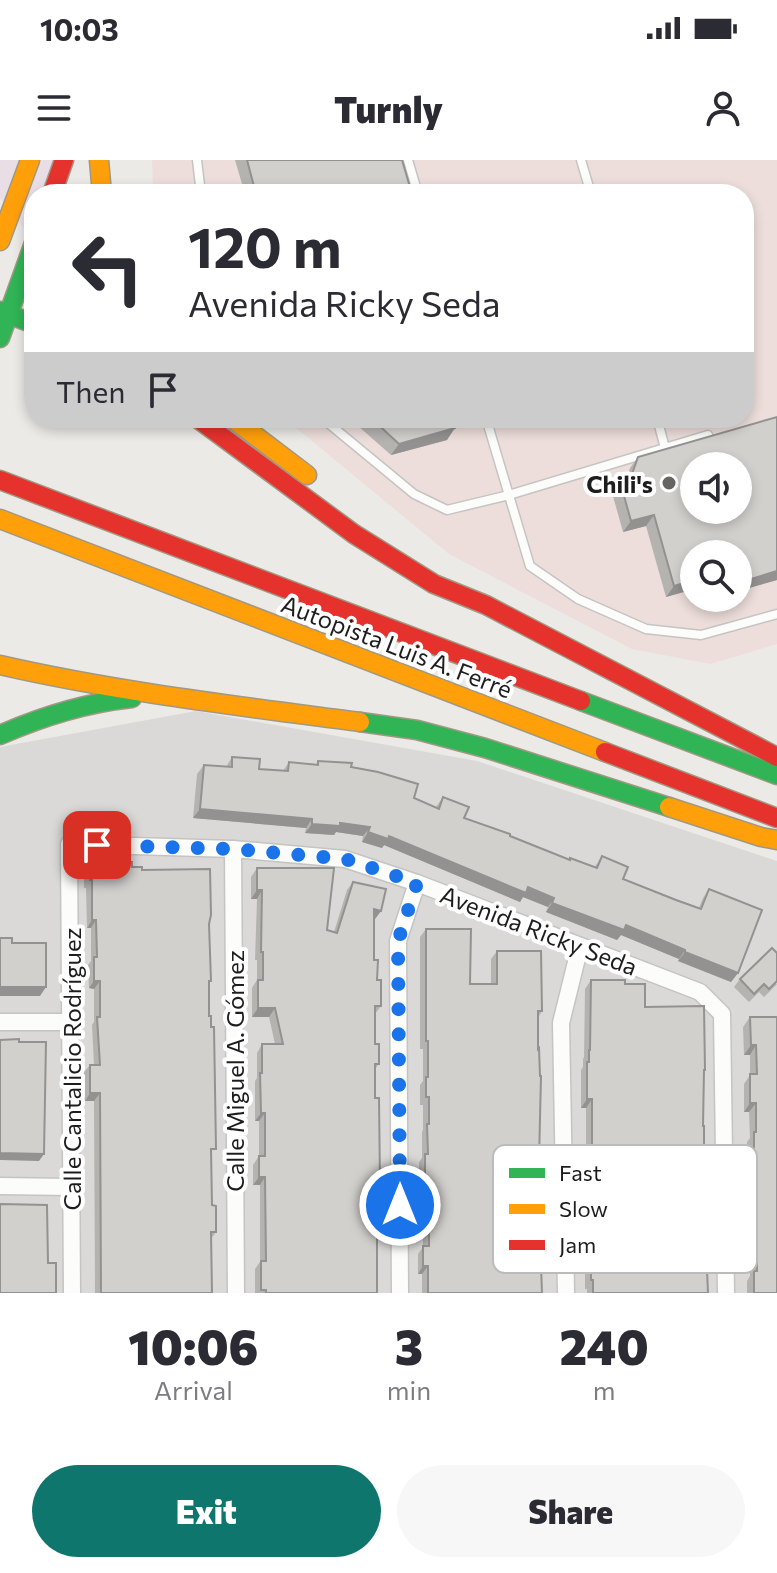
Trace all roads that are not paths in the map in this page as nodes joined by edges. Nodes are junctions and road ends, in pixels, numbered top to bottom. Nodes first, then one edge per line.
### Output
1 (30, 160) edge
2 (64, 160) edge
3 (99, 160) edge
4 (197, 160) edge
5 (408, 160) edge
6 (581, 160) edge
7 (56, 184) edge
8 (101, 184) edge
9 (200, 184) edge
10 (415, 184) edge
11 (588, 184) edge
12 (0, 241) edge
13 (24, 266) edge
14 (4, 313) edge
15 (24, 320) edge
16 (0, 338) edge
17 (210, 428) edge
18 (245, 428) edge
19 (334, 428) edge
20 (489, 428) edge
21 (660, 428) edge
22 (708, 435) edge
23 (665, 448) junction
24 (0, 480) edge
25 (317, 483) dead end
26 (509, 495) junction
27 (0, 519) edge
28 (377, 527) dead end
29 (486, 605) junction
30 (777, 614) edge
31 (0, 665) edge
32 (160, 695) junction
33 (0, 735) edge
34 (777, 757) edge
35 (777, 775) edge
36 (777, 818) edge
37 (777, 840) edge
38 (69, 844) joint
39 (233, 849) junction
40 (417, 883) junction
41 (580, 946) junction
42 (0, 1022) edge
43 (71, 1022) junction
44 (563, 1145) edge
45 (724, 1145) edge
46 (0, 1186) edge
47 (71, 1187) junction
48 (566, 1273) edge
49 (726, 1273) edge
50 (72, 1293) edge
51 (236, 1293) edge
52 (400, 1293) edge
53 (566, 1293) edge
54 (726, 1293) edge

1 - 12 main road
2 - 7 main road
3 - 8 main road
4 - 9 lane
5 - 10 lane
6 - 11 lane
13 - 14 main road
14 - 15 main road
14 - 16 main road
17 - 29 main road
18 - 25 main road
19 - 26 lane
20 - 26 lane
21 - 23 lane
22 - 23 lane
23 - 26 lane
24 - 35 main road, Autopista Luis A. Ferré
26 - 30 lane
27 - 36 main road, Autopista Luis A. Ferré
28 - 29 main road
29 - 34 main road
31 - 32 main road
32 - 33 main road
32 - 37 main road
38 - 39 street, Avenida Ricky Seda
38 - 43 street, Calle Cantalicio Rodríguez
39 - 40 street, Avenida Ricky Seda
39 - 51 street, Calle Miguel A. Gómez
40 - 41 street, Avenida Ricky Seda
40 - 52 street
41 - 44 street
41 - 45 street, Avenida Ricky Seda
42 - 43 street
43 - 47 street, Calle Cantalicio Rodríguez
46 - 47 street
47 - 50 street, Calle Cantalicio Rodríguez
48 - 53 street
49 - 54 street, Avenida Ricky Seda

